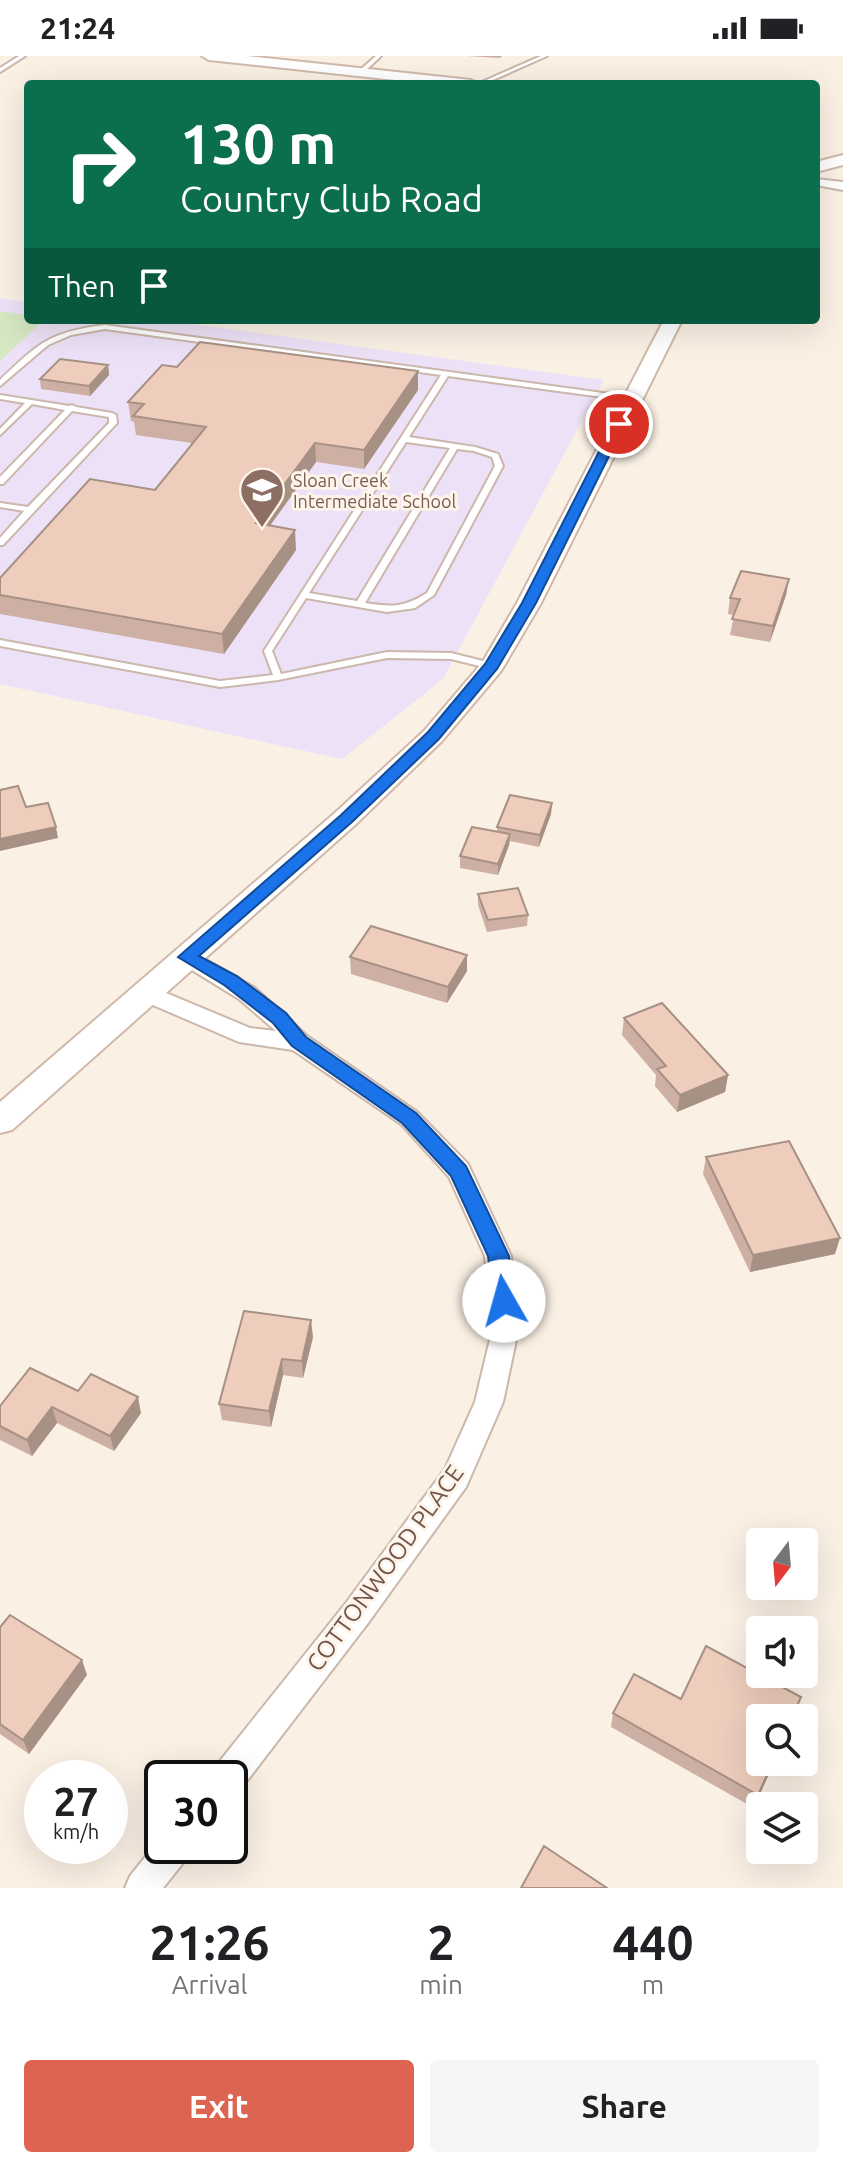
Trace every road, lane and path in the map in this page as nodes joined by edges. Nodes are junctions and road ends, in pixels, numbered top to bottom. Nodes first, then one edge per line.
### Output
1 (23, 56) edge
2 (209, 56) edge
3 (379, 56) edge
4 (545, 56) edge
5 (0, 70) edge
6 (361, 72) junction
7 (434, 80) edge
8 (489, 80) edge
9 (843, 160) edge
10 (820, 166) edge
11 (820, 183) edge
12 (843, 186) edge
13 (671, 324) edge
14 (446, 373) junction
15 (0, 384) edge
16 (0, 397) edge
17 (632, 399) junction
18 (31, 401) junction
19 (72, 407) junction
20 (0, 433) edge
21 (404, 439) junction
22 (455, 446) junction
23 (0, 482) edge
24 (0, 505) edge
25 (30, 510) junction
26 (0, 543) edge
27 (304, 595) junction
28 (360, 604) junction
29 (0, 643) edge
30 (492, 666) junction
31 (278, 677) junction
32 (187, 957) junction
33 (147, 993) junction
34 (299, 1042) junction
35 (0, 1121) edge
36 (242, 1760) edge
37 (161, 1864) edge
38 (142, 1888) edge

1 - 5 lane
2 - 6 main road
3 - 6 lane
4 - 8 lane
6 - 7 main road
9 - 10 main road
11 - 12 street
13 - 17 main road
14 - 15 lane
14 - 17 lane
14 - 21 lane
16 - 18 lane
17 - 30 main road
18 - 19 lane
18 - 20 lane
19 - 23 lane
19 - 25 lane
21 - 22 lane
21 - 27 lane
22 - 28 lane
22 - 28 lane
24 - 25 lane
25 - 26 lane
27 - 28 lane
27 - 31 lane
29 - 31 lane
30 - 31 lane
30 - 32 main road
32 - 33 main road
32 - 34 street, COTTONWOOD PLACE
33 - 34 street, COTTONWOOD PLACE
33 - 35 main road
34 - 36 street, COTTONWOOD PLACE
37 - 38 street

